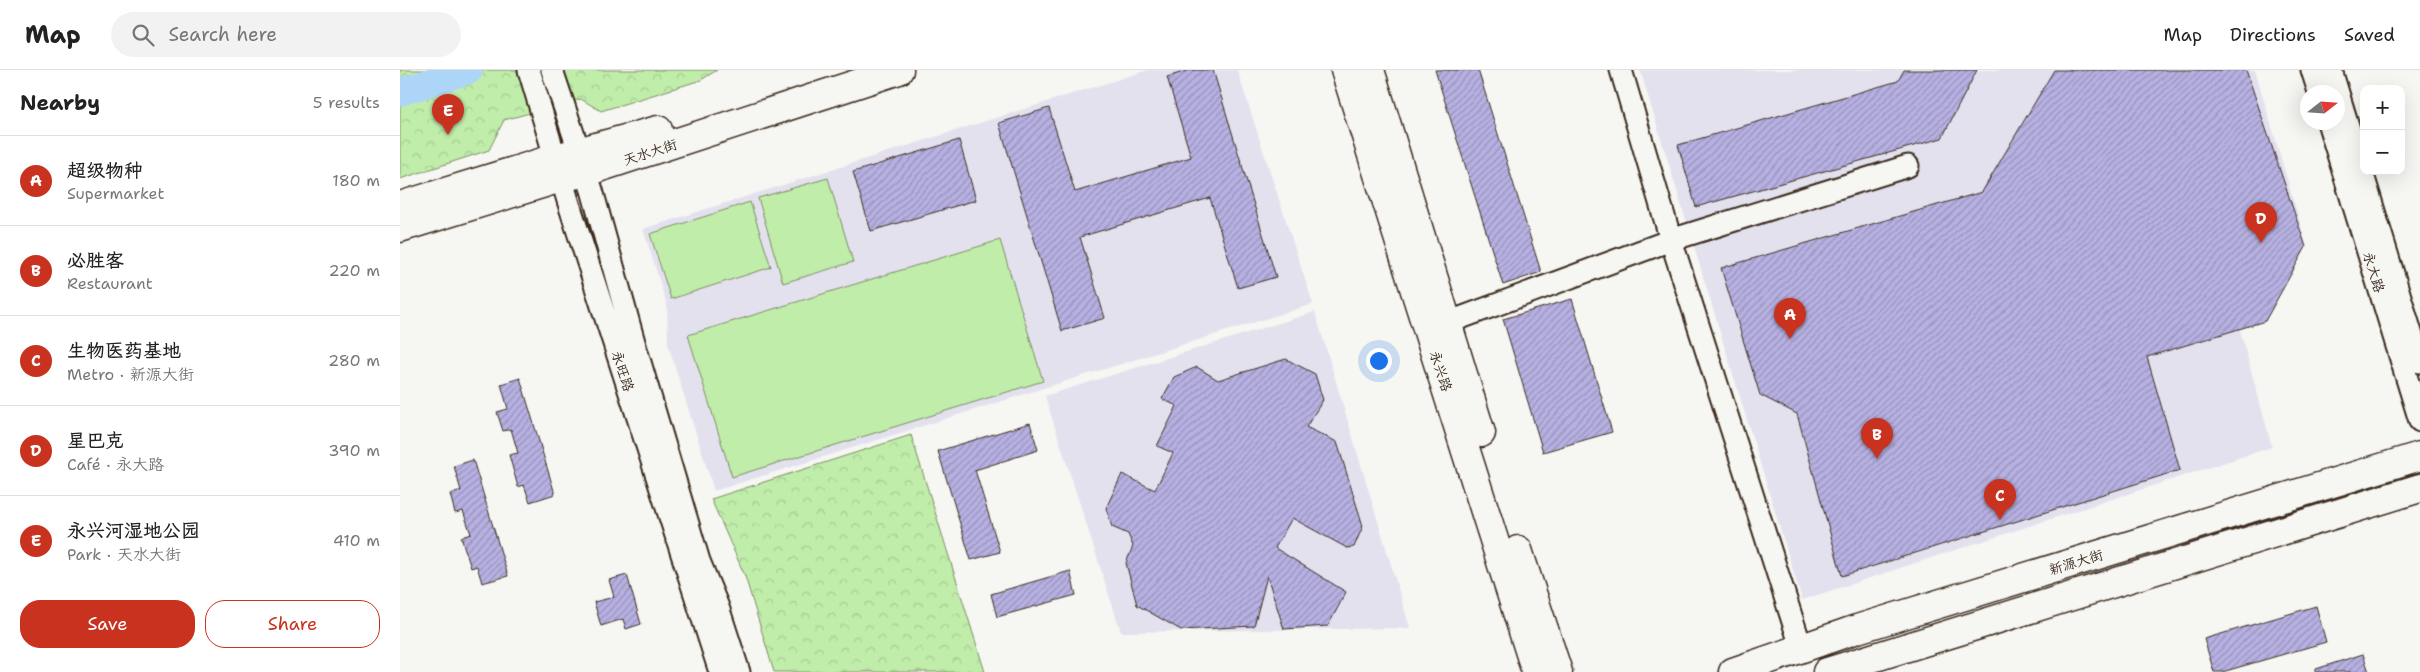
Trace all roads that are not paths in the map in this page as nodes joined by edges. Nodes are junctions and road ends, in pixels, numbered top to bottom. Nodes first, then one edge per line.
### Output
1 (529, 70) edge
2 (552, 70) edge
3 (850, 70) edge
4 (899, 70) edge
5 (1345, 70) edge
6 (1370, 70) edge
7 (1621, 70) edge
8 (2312, 70) edge
9 (2331, 70) edge
10 (2317, 85) edge
11 (2330, 130) edge
12 (571, 165) junction
13 (1908, 166) dead end
14 (400, 206) edge
15 (400, 228) edge
16 (1671, 240) junction
17 (1447, 323) junction
18 (2420, 362) edge
19 (2420, 421) edge
20 (2420, 456) edge
21 (2420, 488) edge
22 (1802, 650) junction
23 (720, 672) edge
24 (739, 672) edge
25 (1536, 672) edge
26 (1558, 672) edge
27 (1733, 672) edge
28 (1827, 672) edge

1 - 12 street, 永旺路
2 - 12 street, 永旺路
3 - 12 main road, 天水大街
4 - 12 main road, 天水大街
5 - 25 main road, 永兴路
6 - 17 main road, 永兴路
7 - 16 street
8 - 10 street
9 - 18 street, 永大路
11 - 19 street, 永大路
12 - 14 main road, 天水大街
12 - 15 main road, 天水大街
12 - 23 street, 永旺路
12 - 24 street, 永旺路
13 - 16 street
16 - 17 street
16 - 22 street
17 - 26 main road, 永兴路
20 - 22 main road, 新源大街
21 - 28 main road
22 - 27 main road, 新源大街

